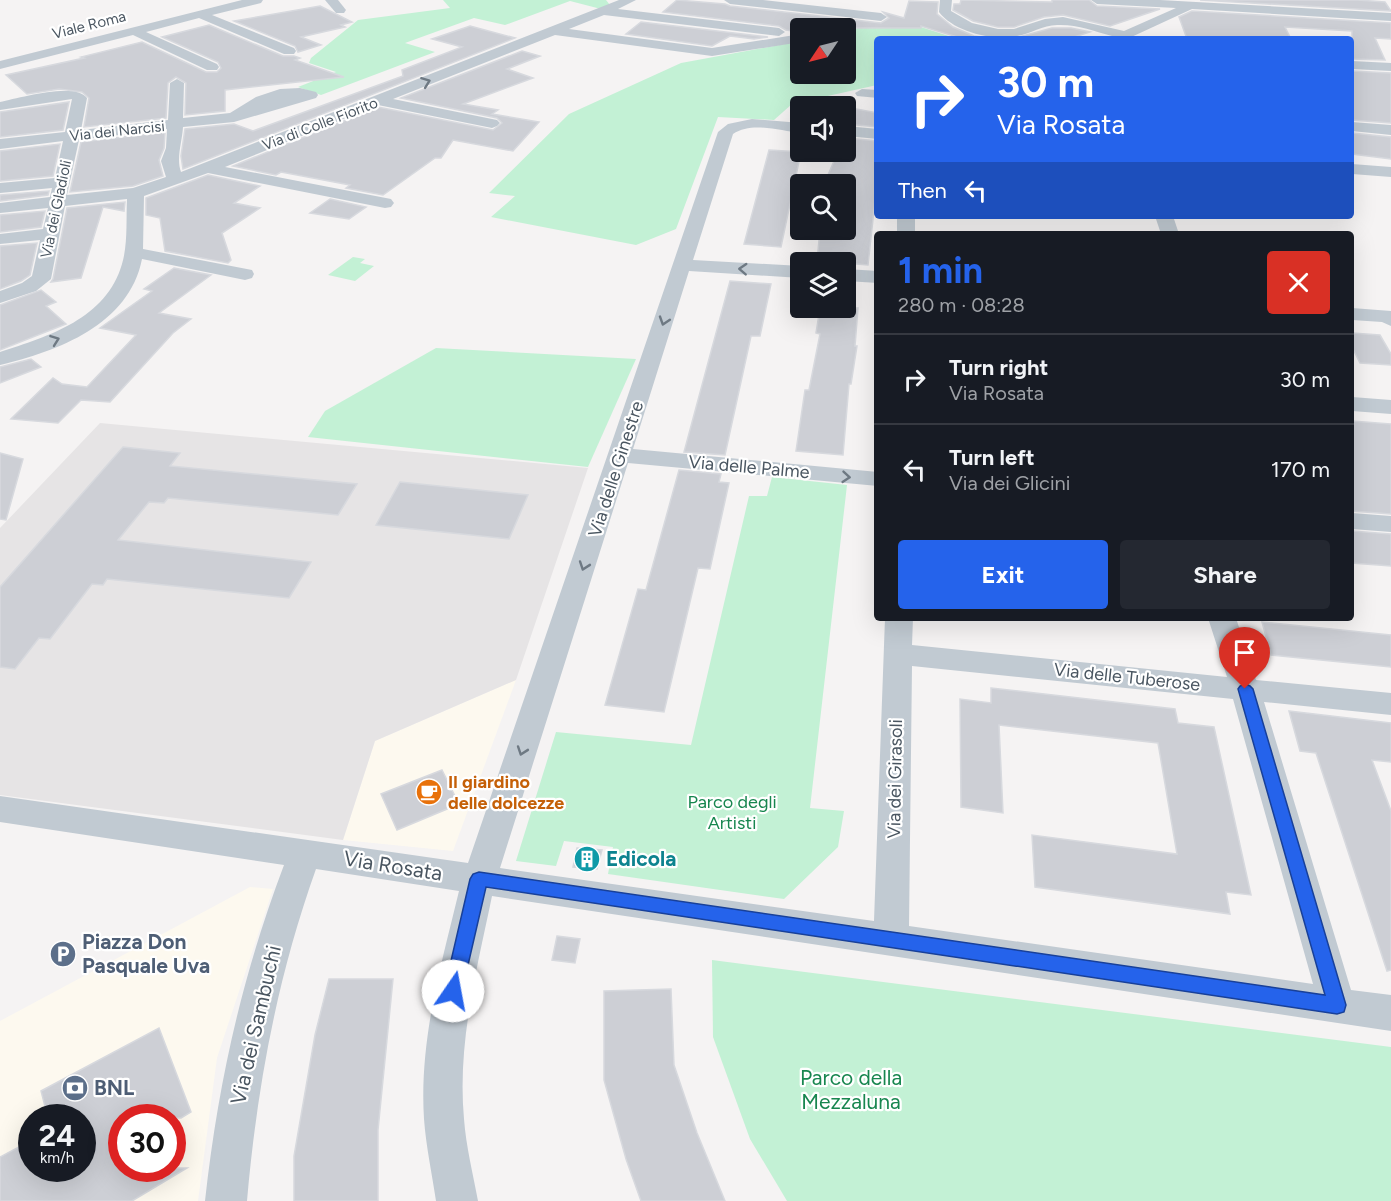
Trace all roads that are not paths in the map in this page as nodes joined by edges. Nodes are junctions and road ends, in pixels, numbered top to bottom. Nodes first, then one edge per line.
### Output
1 (257, 0) edge
2 (331, 0) edge
3 (630, 0) edge
4 (730, 0) edge
5 (946, 0) edge
6 (1096, 0) edge
7 (272, 1) edge
8 (755, 3) junction
9 (1189, 3) edge
10 (241, 4) junction
11 (340, 10) dead end
12 (603, 11) junction
13 (199, 14) junction
14 (742, 15) dead end
15 (881, 17) dead end
16 (1391, 17) edge
17 (134, 31) junction
18 (554, 31) junction
19 (790, 36) edge
20 (1116, 36) edge
21 (1122, 36) edge
22 (790, 39) edge
23 (289, 51) dead end
24 (0, 65) edge
25 (1354, 65) edge
26 (212, 67) dead end
27 (1391, 67) edge
28 (177, 83) dead end
29 (862, 93) dead end
30 (874, 94) edge
31 (378, 101) junction
32 (0, 106) edge
33 (354, 110) junction
34 (492, 123) dead end
35 (176, 124) junction
36 (790, 127) edge
37 (1354, 127) edge
38 (1391, 130) edge
39 (856, 132) edge
40 (874, 134) edge
41 (71, 136) junction
42 (0, 144) edge
43 (207, 168) junction
44 (1354, 169) edge
45 (1391, 172) edge
46 (175, 180) junction
47 (62, 182) junction
48 (0, 188) edge
49 (136, 193) junction
50 (58, 202) junction
51 (385, 203) dead end
52 (0, 208) edge
53 (51, 233) junction
54 (0, 239) edge
55 (133, 252) junction
56 (682, 266) junction
57 (790, 271) edge
58 (245, 274) dead end
59 (856, 276) edge
60 (874, 277) edge
61 (0, 297) edge
62 (1354, 314) edge
63 (1391, 320) edge
64 (0, 359) edge
65 (1354, 404) edge
66 (1391, 407) edge
67 (621, 455) junction
68 (874, 480) edge
69 (1354, 521) edge
70 (1391, 524) edge
71 (899, 621) edge
72 (1223, 621) edge
73 (898, 654) junction
74 (1245, 689) junction
75 (1391, 704) edge
76 (0, 808) edge
77 (305, 853) junction
78 (479, 879) junction
79 (891, 941) junction
80 (1337, 1005) junction
81 (1391, 1013) edge
82 (226, 1201) edge
83 (457, 1201) edge

1 - 10 street, Viale Roma
2 - 11 street
3 - 12 street, Via di Colle Fiorito
4 - 8 street
5 - 20 street
6 - 9 street
7 - 10 street
8 - 14 street
8 - 15 street
9 - 16 street
9 - 21 street
10 - 13 street, Viale Roma
12 - 18 street, Via di Colle Fiorito
12 - 19 street
13 - 17 street, Viale Roma
13 - 23 street
17 - 24 street, Viale Roma
17 - 26 street
18 - 22 street
31 -> 18 street, Via di Colle Fiorito
25 - 27 street
28 - 35 street
29 - 30 street
31 - 33 street, Via di Colle Fiorito
31 - 34 street
32 - 41 street, Via dei Gladioli
33 - 35 street, Via dei Narcisi
33 - 43 street, Via di Colle Fiorito
35 - 41 street, Via dei Narcisi
35 - 46 street
36 - 56 street, Via delle Ginestre
37 - 38 street
39 - 40 street
41 - 42 street, Via dei Narcisi
41 - 47 street, Via dei Gladioli
43 - 46 street, Via di Colle Fiorito
43 - 51 street
44 - 45 street
46 - 49 street, Via di Colle Fiorito
47 - 48 street
47 - 50 street, Via dei Gladioli
49 - 50 street, Via di Colle Fiorito
49 - 55 street
50 - 52 street, Via di Colle Fiorito
50 - 53 street, Via dei Gladioli
53 - 54 street
53 - 61 street, Via dei Gladioli
55 - 58 street
64 -> 55 street
57 -> 56 street
56 -> 67 street, Via delle Ginestre
59 - 60 street
62 - 63 street
65 - 66 street
67 -> 68 street, Via delle Palme
67 -> 78 street, Via delle Ginestre
69 - 70 street
71 - 73 street, Via dei Girasoli
72 - 74 street
73 - 74 street, Via delle Tuberose
73 - 79 street, Via dei Girasoli
74 - 75 street, Via delle Tuberose
74 - 80 street
76 - 77 street, Via Rosata
77 - 78 street, Via Rosata
77 - 82 street, Via dei Sambuchi
78 - 79 street, Via Rosata
78 - 83 street, Via delle Ginestre
79 - 80 street, Via Rosata
80 - 81 street, Via Rosata

